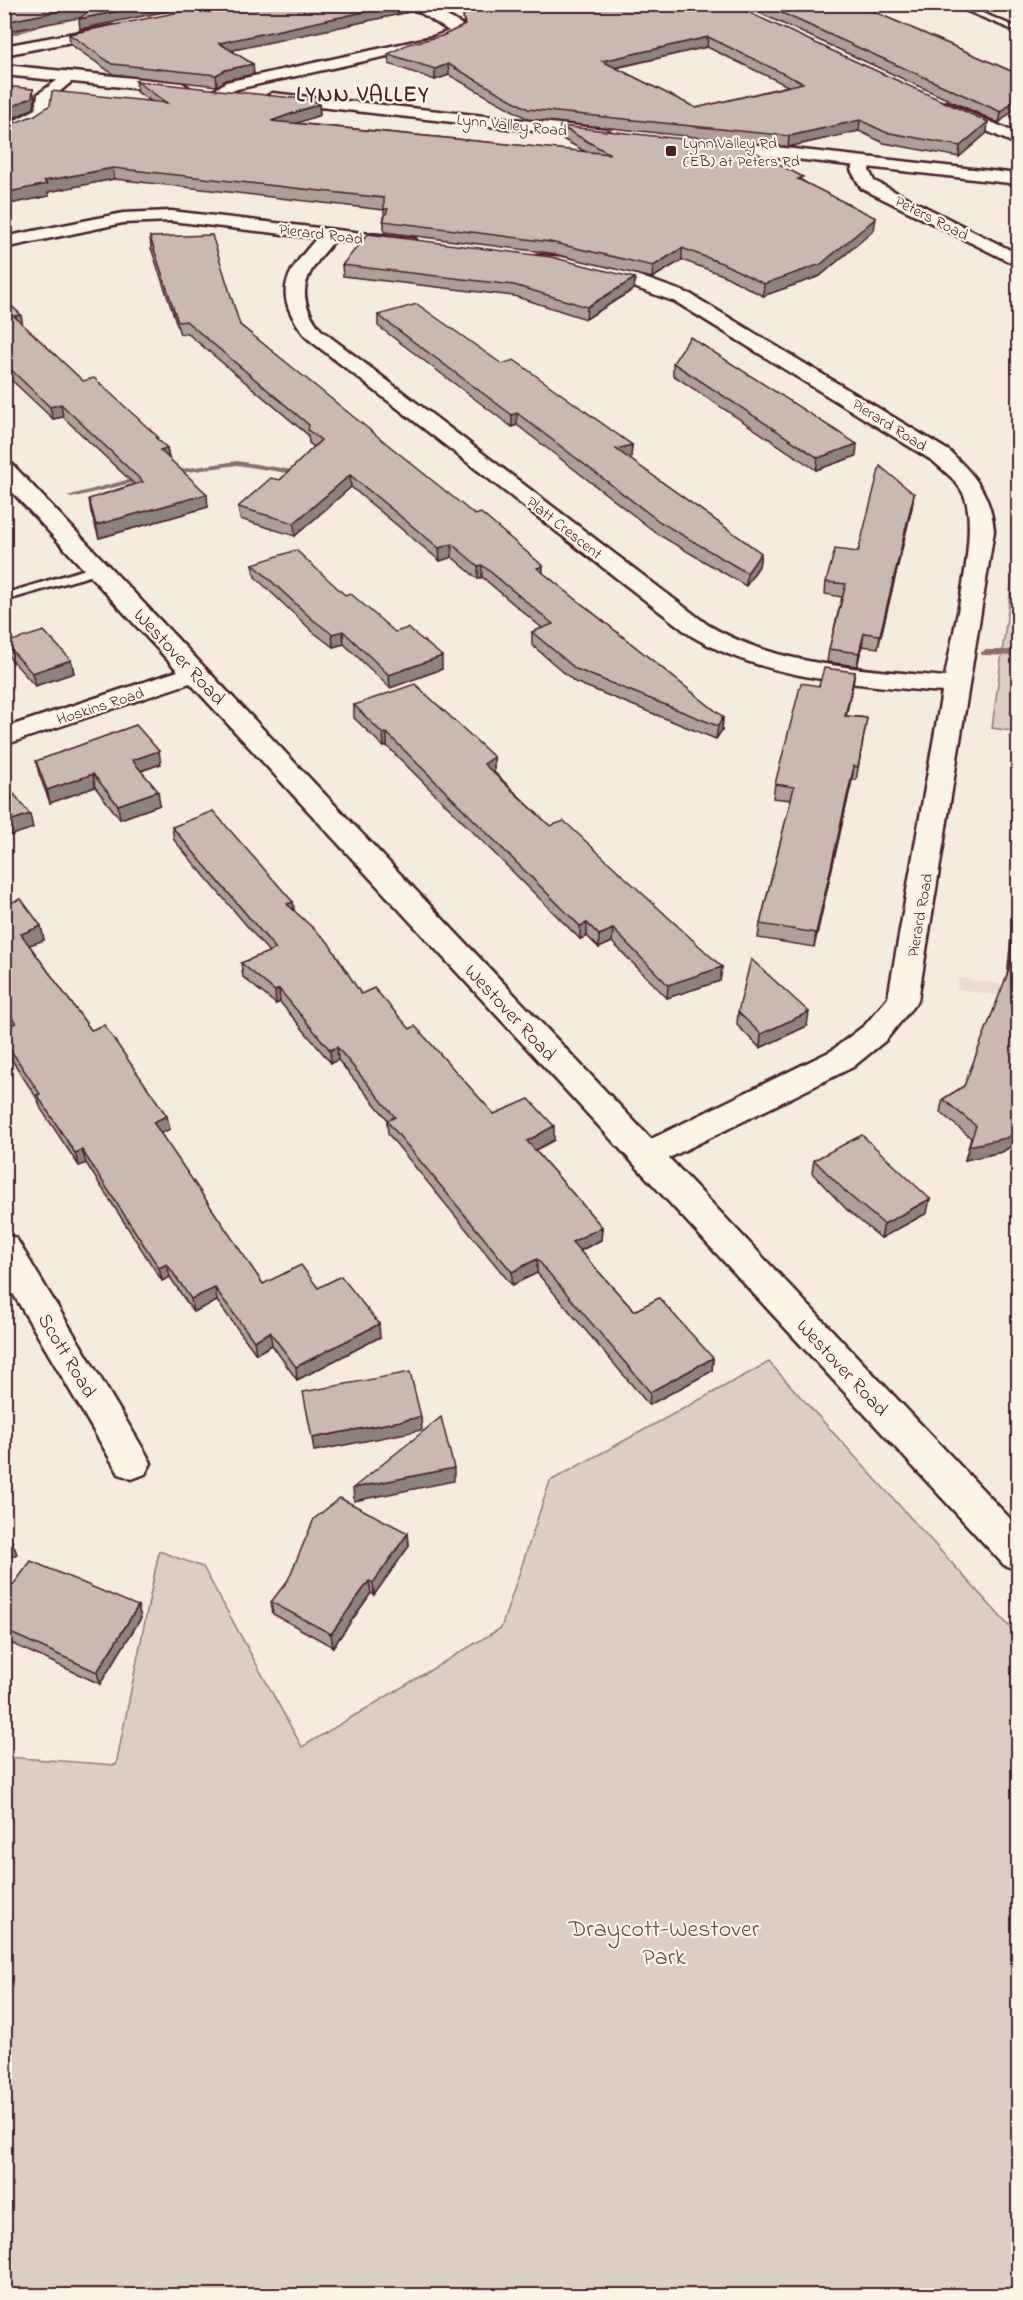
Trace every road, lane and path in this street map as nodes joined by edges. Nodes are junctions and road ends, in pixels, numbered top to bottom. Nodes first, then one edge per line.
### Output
1 (414, 4) edge
2 (953, 4) edge
3 (129, 27) edge
4 (1018, 30) edge
5 (4, 51) edge
6 (4, 70) edge
7 (69, 77) junction
8 (208, 91) junction
9 (933, 101) edge
10 (4, 132) edge
11 (617, 135) edge
12 (1018, 140) edge
13 (685, 142) edge
14 (862, 162) junction
15 (1018, 179) edge
16 (331, 234) junction
17 (4, 243) edge
18 (436, 246) edge
19 (517, 255) edge
20 (1018, 261) edge
21 (4, 469) edge
22 (99, 569) junction
23 (4, 598) edge
24 (196, 673) junction
25 (957, 686) junction
26 (4, 737) edge
27 (645, 1156) junction
28 (4, 1247) edge
29 (132, 1463) dead end
30 (1018, 1554) edge

1 - 8 street
2 - 4 lane
3 - 5 street
6 - 7 street, Lynn Valley Road
7 - 8 street, Lynn Valley Road
7 - 10 street
8 - 11 street, Lynn Valley Road
9 - 12 street
13 - 14 street
14 - 15 street
14 - 20 street, Peters Road
16 - 17 street, Pierard Road
16 - 18 street, Pierard Road
16 - 25 street, Platt Crescent
19 - 25 street, Pierard Road
21 - 22 street, Westover Road
22 - 23 lane
22 - 24 street, Westover Road
24 - 26 street, Hoskins Road
24 - 27 street, Westover Road
25 - 27 street, Pierard Road
27 - 30 street, Westover Road
28 - 29 street, Scott Road

